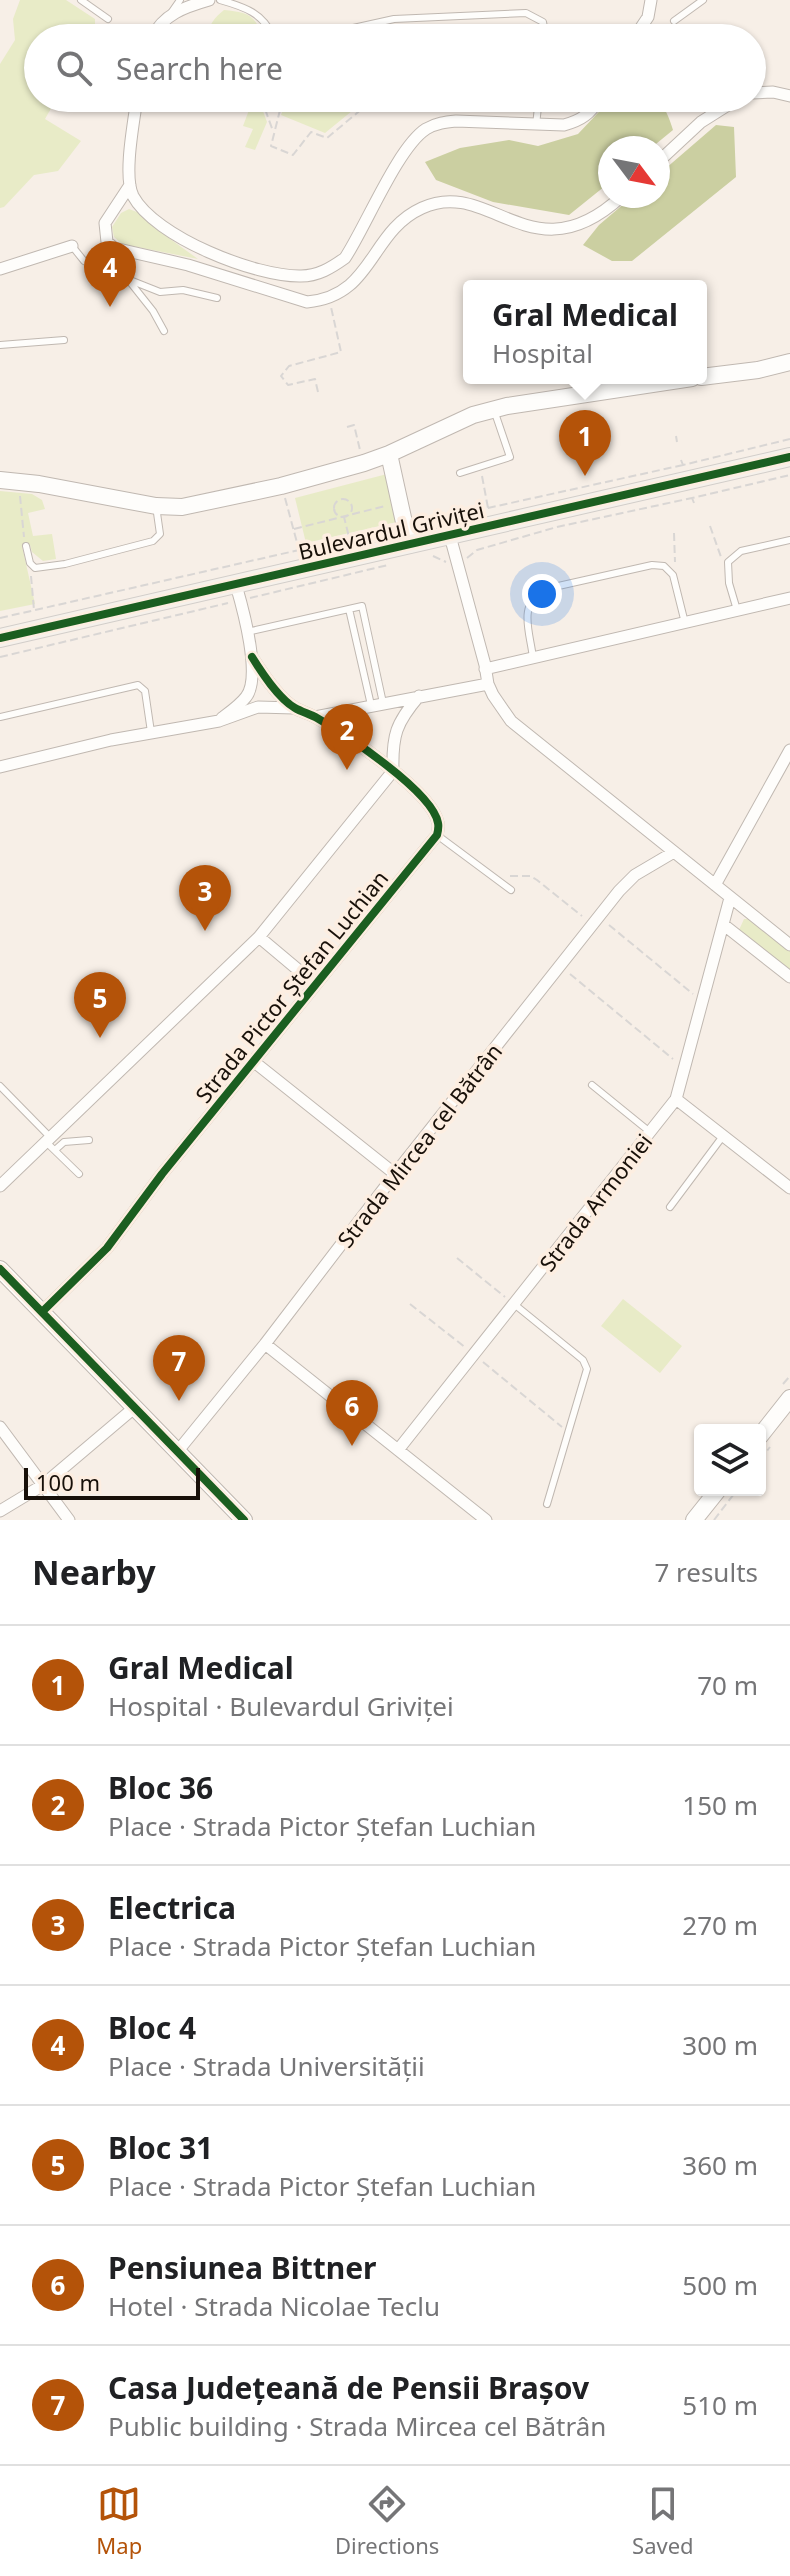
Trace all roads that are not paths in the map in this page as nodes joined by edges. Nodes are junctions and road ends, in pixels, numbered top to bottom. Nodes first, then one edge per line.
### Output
1 (81, 0) edge
2 (180, 0) edge
3 (209, 0) edge
4 (220, 0) edge
5 (651, 0) edge
6 (703, 0) edge
7 (108, 19) dead end
8 (169, 20) junction
9 (674, 21) dead end
10 (161, 24) edge
11 (264, 24) edge
12 (371, 24) edge
13 (543, 24) edge
14 (643, 24) edge
15 (766, 92) edge
16 (790, 96) edge
17 (136, 112) edge
18 (537, 112) edge
19 (591, 112) edge
20 (717, 112) edge
21 (536, 125) junction
22 (670, 151) edge
23 (130, 185) junction
24 (609, 208) edge
25 (72, 246) joint
26 (0, 269) edge
27 (128, 279) junction
28 (217, 298) dead end
29 (164, 331) dead end
30 (64, 340) dead end
31 (0, 345) edge
32 (790, 362) edge
33 (707, 376) edge
34 (651, 384) edge
35 (494, 410) junction
36 (389, 454) junction
37 (790, 457) edge
38 (460, 473) dead end
39 (0, 480) edge
40 (156, 506) junction
41 (450, 536) junction
42 (790, 540) edge
43 (409, 545) junction
44 (26, 546) road end
45 (236, 585) junction
46 (790, 598) edge
47 (349, 609) junction
48 (737, 611) junction
49 (685, 623) junction
50 (247, 632) junction
51 (0, 638) edge
52 (252, 657) junction
53 (533, 658) junction
54 (485, 669) junction
55 (266, 680) junction
56 (488, 684) junction
57 (250, 691) junction
58 (277, 693) junction
59 (419, 696) junction
60 (377, 704) junction
61 (262, 708) junction
62 (294, 708) junction
63 (0, 717) edge
64 (315, 717) junction
65 (219, 721) junction
66 (151, 733) junction
67 (790, 750) edge
68 (0, 767) edge
69 (393, 771) junction
70 (437, 835) junction
71 (674, 852) junction
72 (715, 885) junction
73 (511, 890) dead end
74 (730, 898) junction
75 (724, 925) junction
76 (259, 937) junction
77 (790, 945) edge
78 (790, 977) edge
79 (315, 984) junction
80 (253, 1061) junction
81 (592, 1085) dead end
82 (0, 1086) edge
83 (676, 1099) junction
84 (650, 1132) junction
85 (723, 1136) junction
86 (89, 1140) dead end
87 (51, 1143) junction
88 (79, 1174) dead end
89 (395, 1174) junction
90 (0, 1186) edge
91 (790, 1188) edge
92 (670, 1207) dead end
93 (3, 1278) edge
94 (514, 1304) junction
95 (42, 1312) junction
96 (265, 1344) junction
97 (790, 1398) edge
98 (134, 1408) junction
99 (0, 1427) edge
100 (766, 1428) edge
101 (398, 1450) junction
102 (177, 1452) junction
103 (43, 1485) junction
104 (713, 1496) edge
105 (547, 1504) dead end
106 (0, 1511) edge
107 (69, 1520) edge
108 (244, 1520) edge
109 (486, 1520) edge
110 (694, 1520) edge

1 - 7 lane
2 - 8 lane
3 - 8 street
4 - 11 lane
5 - 14 street
6 - 9 lane
8 - 10 street
12 - 13 lane
15 - 16 street
17 - 23 street
18 - 21 lane
19 - 21 street
20 - 22 street
21 - 23 street
23 - 24 street
25 - 26 street
25 - 27 lane
27 - 28 lane
27 - 29 lane
30 - 31 lane
32 - 33 street
34 - 35 street
35 - 36 street
35 - 38 lane
36 - 40 street
36 - 43 street
37 - 41 main road, Bulevardul Griviței
39 - 40 street
40 - 44 lane
41 - 43 main road, Bulevardul Griviței
41 - 54 street
42 - 48 lane
43 - 45 main road, Bulevardul Griviței
45 - 50 street
45 - 51 main road, Bulevardul Griviței
46 - 48 street
47 - 50 lane
47 - 60 lane
47 - 60 lane
48 - 49 street
49 - 53 street
49 - 53 lane
50 - 52 street
52 - 55 street
52 - 57 street
53 - 54 street
54 - 56 street
55 - 57 street
55 - 58 street
56 - 59 street
56 - 71 street
57 - 61 street
57 - 65 street
58 - 61 street
58 - 62 street
59 - 60 street
59 - 69 street
60 - 64 street
61 - 62 street
61 - 65 street
62 - 64 street
63 - 66 lane
64 - 69 street
65 - 66 street
66 - 68 street
67 - 72 street
69 - 70 street
69 - 76 street
70 - 73 lane
70 - 79 street, Strada Pictor Ștefan Luchian
71 - 72 street
71 - 89 street, Strada Mircea cel Bătrân
72 - 74 street
74 - 75 street
74 - 77 street
75 - 78 street
75 - 83 street
76 - 79 street, Strada Pictor Ștefan Luchian
76 - 87 street
79 - 80 street, Strada Pictor Ștefan Luchian
80 - 89 street
80 - 95 street, Strada Pictor Ștefan Luchian
81 - 84 lane
82 - 87 lane
83 - 84 street, Strada Armoniei
83 - 85 street
84 - 94 street, Strada Armoniei
85 - 91 street
85 - 92 lane
86 - 87 lane
87 - 88 lane
87 - 90 street
89 - 96 street, Strada Mircea cel Bătrân
93 - 95 street
94 - 101 street, Strada Armoniei
94 - 105 lane
95 - 98 street
96 - 101 street
96 - 102 street, Strada Mircea cel Bătrân
97 - 100 street
98 - 102 street
98 - 103 street
99 - 103 street
101 - 109 street
102 - 108 street
103 - 106 street
103 - 107 street
104 - 110 street

